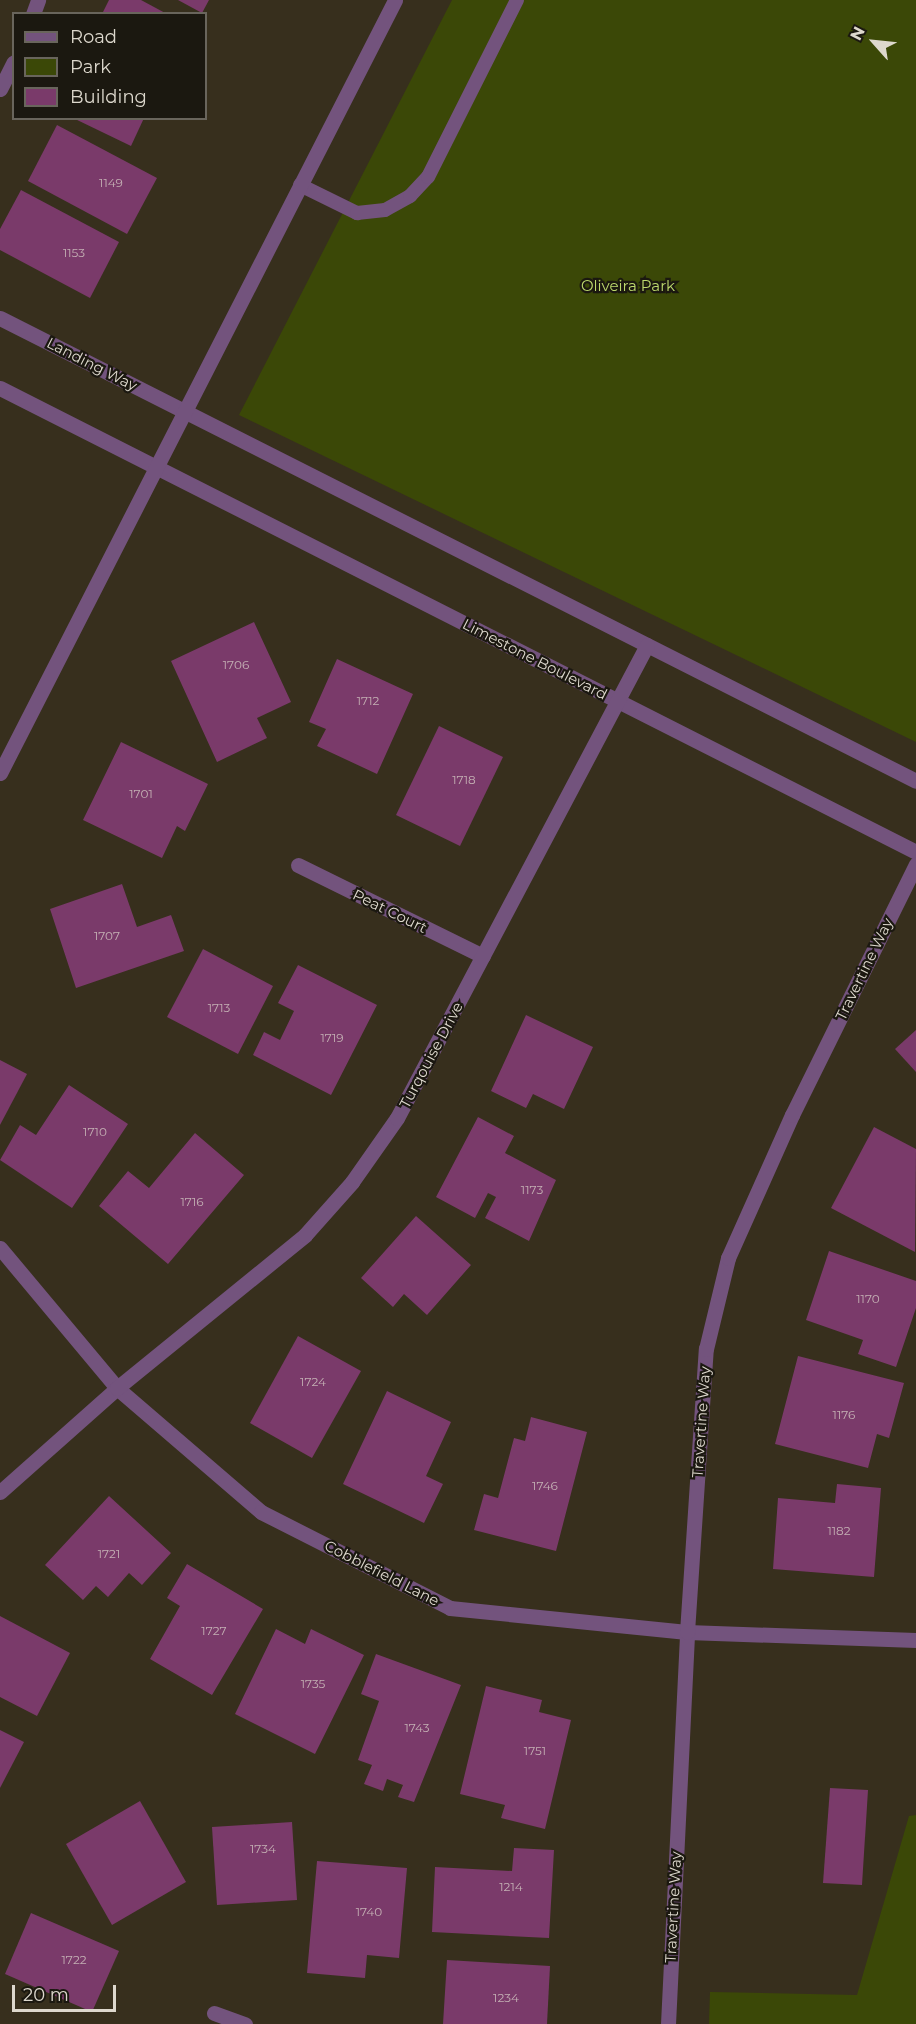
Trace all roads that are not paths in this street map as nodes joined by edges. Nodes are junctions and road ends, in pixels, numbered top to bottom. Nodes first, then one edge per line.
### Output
1 (395, 0) edge
2 (517, 0) edge
3 (12, 66) edge
4 (0, 88) edge
5 (300, 185) junction
6 (0, 318) edge
7 (0, 387) edge
8 (185, 411) junction
9 (156, 464) junction
10 (647, 645) junction
11 (616, 700) junction
12 (0, 773) edge
13 (916, 782) edge
14 (916, 852) edge
15 (916, 864) edge
16 (298, 865) dead end
17 (483, 956) junction
18 (0, 1248) edge
19 (117, 1388) junction
20 (0, 1492) edge
21 (687, 1632) junction
22 (916, 1641) edge
23 (214, 2013) dead end
24 (245, 2024) edge
25 (668, 2024) edge

1 - 5 street
2 - 5 lane
3 - 4 street
5 - 8 street
6 - 8 street, Landing Way
7 - 9 street
8 - 9 street
8 - 10 street
9 - 11 street, Limestone Boulevard
9 - 12 street
10 - 11 street, Turqouise Drive
10 - 13 street
11 - 14 street, Limestone Boulevard
11 - 17 street, Turqouise Drive
15 - 21 street, Travertine Way
16 - 17 street, Peat Court
17 - 19 street, Turqouise Drive
18 - 19 street, Cobblefield Lane
19 - 20 street, Turqouise Drive
19 - 21 street, Cobblefield Lane
21 - 22 street, Cobblefield Lane
21 - 25 street, Travertine Way
23 - 24 street

